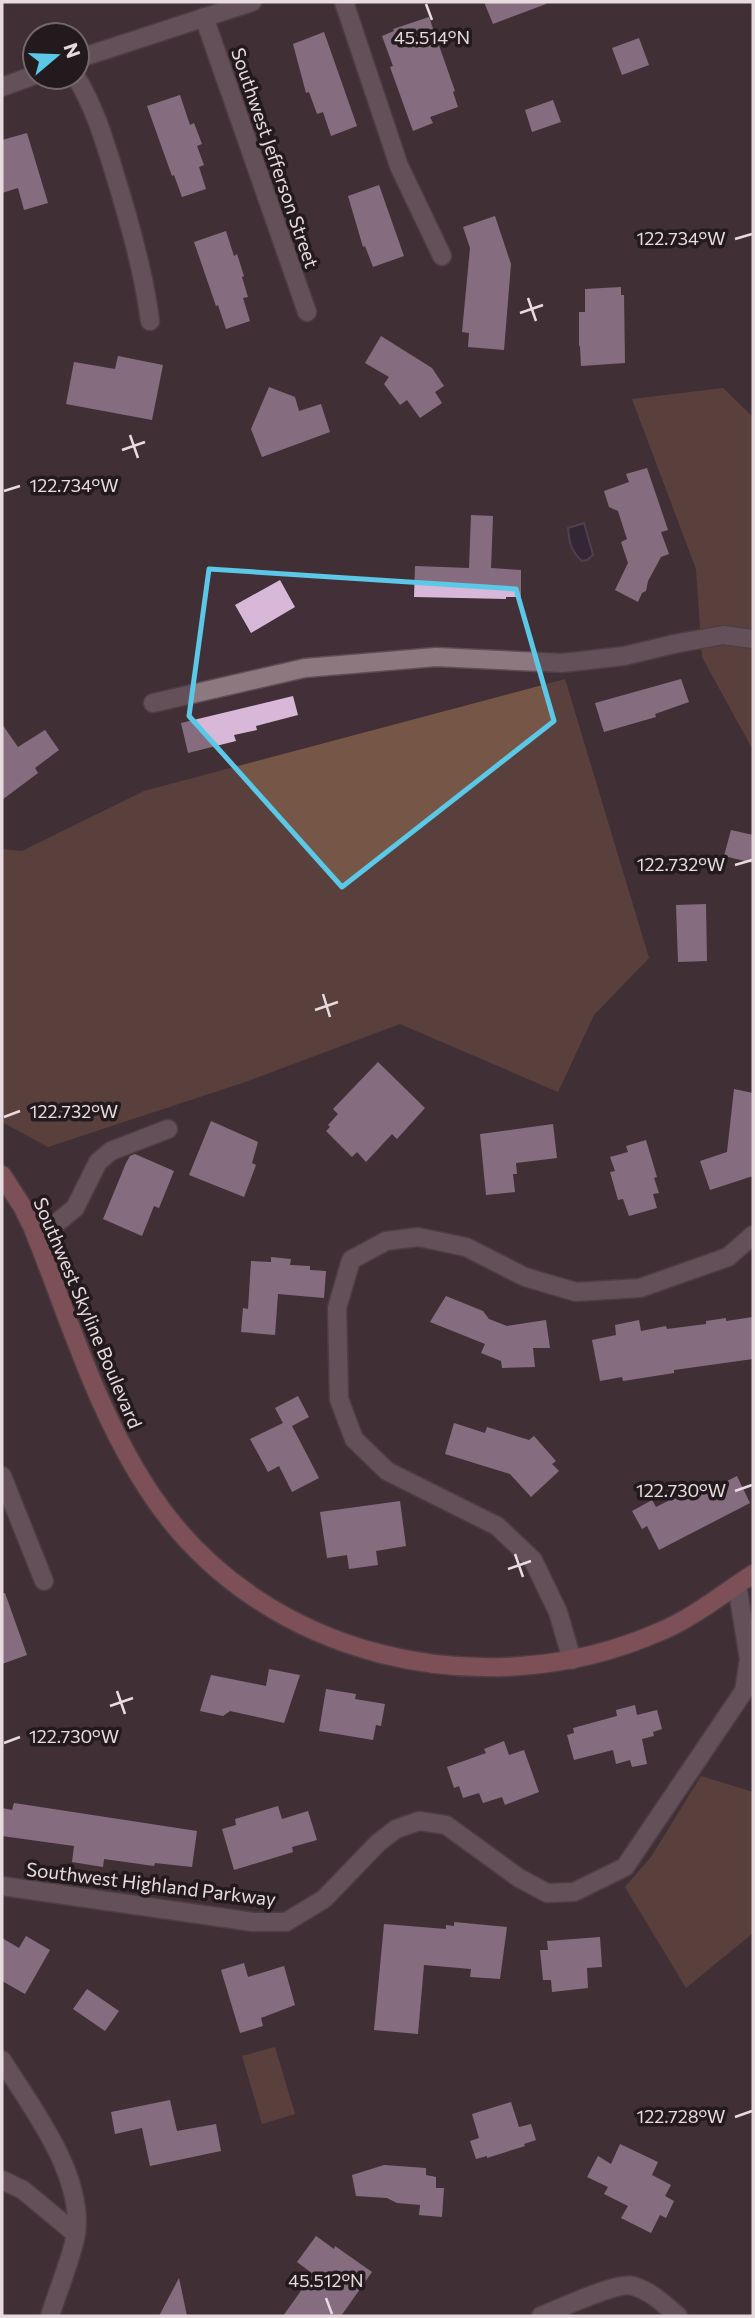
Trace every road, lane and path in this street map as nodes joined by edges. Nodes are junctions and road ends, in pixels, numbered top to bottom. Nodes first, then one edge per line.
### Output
1 (252, 2) edge
2 (344, 2) edge
3 (204, 18) junction
4 (91, 55) edge
5 (21, 80) edge
6 (2, 87) edge
7 (84, 91) edge
8 (442, 256) dead end
9 (307, 312) dead end
10 (150, 321) dead end
11 (753, 639) edge
12 (153, 703) dead end
13 (168, 1129) dead end
14 (2, 1175) edge
15 (753, 1235) edge
16 (37, 1239) junction
17 (2, 1476) edge
18 (753, 1574) edge
19 (44, 1581) dead end
20 (737, 1584) junction
21 (572, 1660) junction
22 (2, 1886) edge
23 (2, 2060) edge
24 (2, 2180) edge
25 (76, 2234) junction
26 (50, 2316) edge
27 (541, 2316) edge
28 (678, 2316) edge

1 - 3 street
2 - 8 street
3 - 4 street
3 - 9 street, Southwest Jefferson Street
5 - 6 street
7 - 10 street
11 - 12 street
13 - 16 street
14 - 16 main road, Southwest Skyline Boulevard
15 - 21 street
16 - 21 main road, Southwest Skyline Boulevard
17 - 19 street
18 - 20 main road, Southwest Skyline Boulevard
20 - 21 main road, Southwest Skyline Boulevard
20 - 22 street, Southwest Highland Parkway
23 - 25 street
24 - 25 street
25 - 26 street
27 - 28 street

